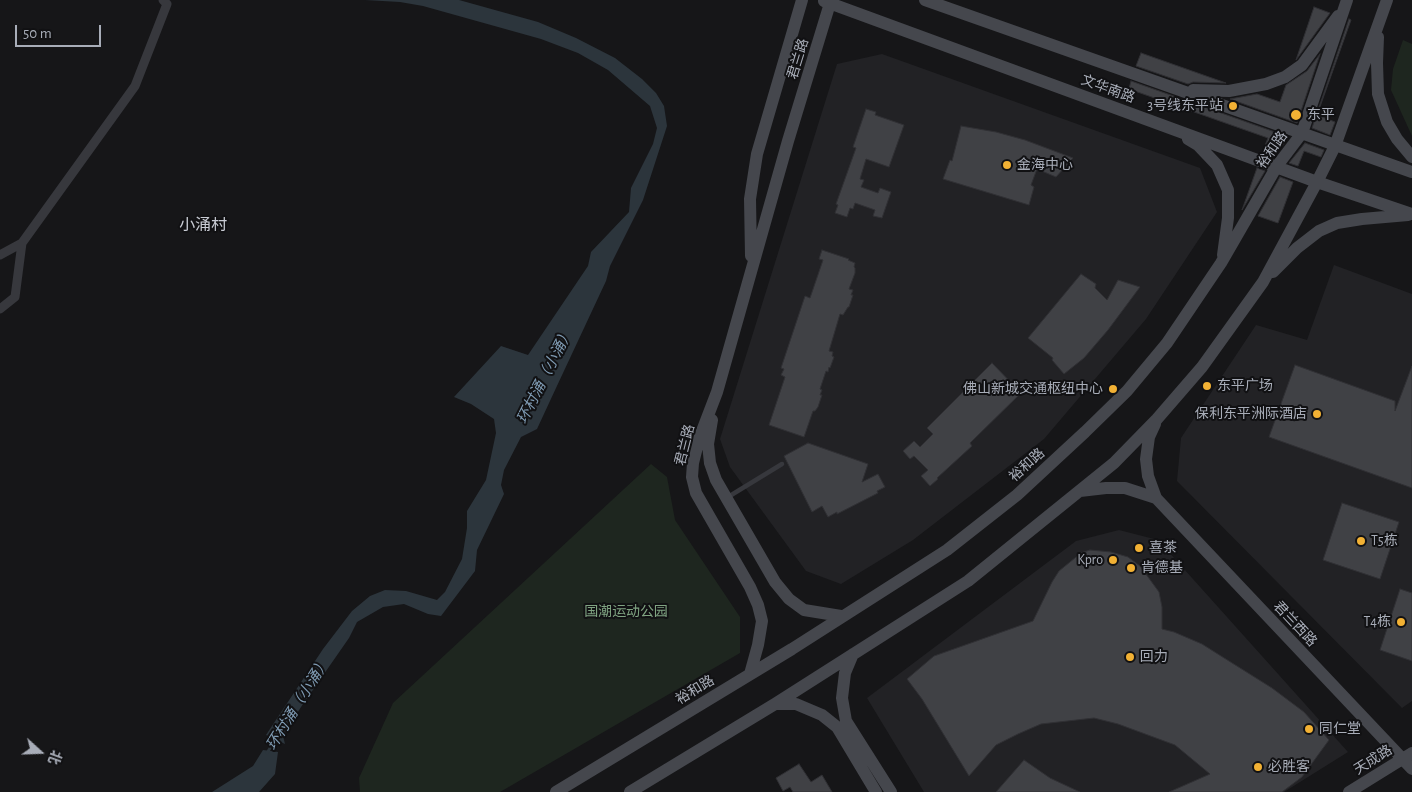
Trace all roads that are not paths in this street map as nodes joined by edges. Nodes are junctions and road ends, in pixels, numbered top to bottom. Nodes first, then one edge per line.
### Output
1 (162, 0) edge
2 (802, 0) edge
3 (924, 0) edge
4 (1387, 0) edge
5 (828, 1) edge
6 (1346, 3) edge
7 (1380, 21) junction
8 (1179, 90) junction
9 (1166, 127) junction
10 (1302, 133) junction
11 (1335, 146) junction
12 (1412, 157) edge
13 (1277, 166) junction
14 (1412, 172) edge
15 (1317, 182) junction
16 (1412, 214) edge
17 (22, 243) junction
18 (0, 255) edge
19 (1221, 263) junction
20 (752, 271) junction
21 (1263, 282) junction
22 (0, 309) edge
23 (717, 392) junction
24 (1157, 419) junction
25 (782, 464) dead end
26 (1079, 491) junction
27 (726, 498) junction
28 (1156, 498) junction
29 (842, 616) junction
30 (853, 654) junction
31 (750, 674) junction
32 (775, 704) junction
33 (1407, 757) edge
34 (1412, 769) edge
35 (556, 792) edge
36 (630, 792) edge
37 (876, 792) edge
38 (891, 792) edge
39 (1350, 792) edge

1 - 17 street
2 - 20 main road, 君兰路
3 - 8 main road, 文华南路
4 - 7 main road
5 - 9 main road, 文华南路
5 - 20 main road, 君兰路
6 - 8 main road
6 - 10 main road, 裕和路
7 - 11 main road
7 - 12 main road
8 - 10 main road, 文华南路
9 - 13 main road, 文华南路
9 - 19 main road
10 - 11 main road, 文华南路
10 - 13 main road, 裕和路
11 - 14 main road, 文华南路
11 - 15 main road
13 - 15 main road, 文华南路
13 - 19 main road, 裕和路
15 - 16 main road, 文华南路
15 - 21 main road
16 - 21 main road
17 - 18 street
17 - 22 street
19 - 29 main road, 裕和路
20 - 23 main road, 君兰路
21 - 24 main road
23 - 27 main road
23 - 31 main road, 君兰路
24 - 26 main road
24 - 28 main road
25 - 27 lane
26 - 28 main road
26 - 30 main road
27 - 29 main road
28 - 33 main road, 君兰西路
29 - 31 main road, 裕和路
30 - 32 main road
30 - 38 main road
31 - 35 main road, 裕和路
32 - 36 main road
32 - 37 main road
33 - 34 main road, 君兰西路
33 - 39 main road, 天成路

